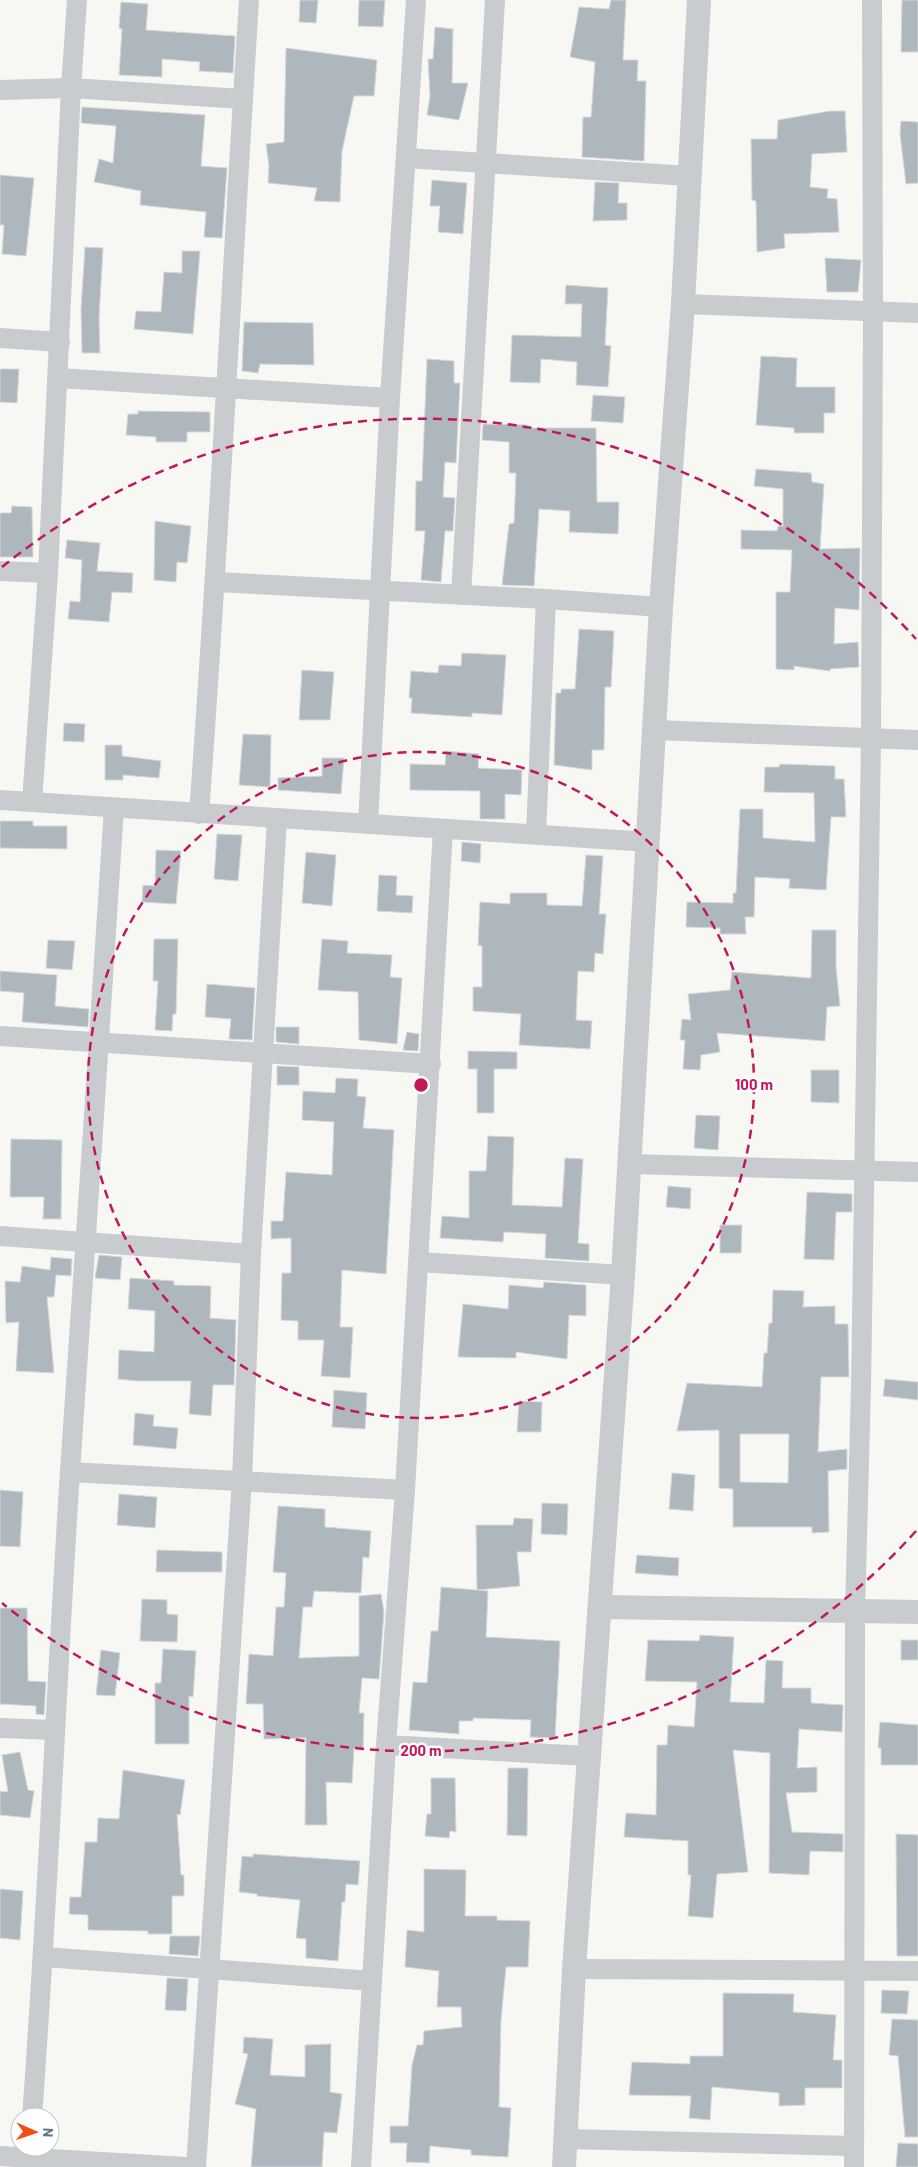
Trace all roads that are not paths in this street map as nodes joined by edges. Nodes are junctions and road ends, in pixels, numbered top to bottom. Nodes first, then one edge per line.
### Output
1 (77, 0) edge
2 (248, 0) edge
3 (416, 0) edge
4 (495, 0) edge
5 (699, 0) edge
6 (872, 0) edge
7 (71, 88) junction
8 (0, 90) edge
9 (243, 99) junction
10 (406, 158) junction
11 (484, 163) junction
12 (689, 176) junction
13 (683, 304) junction
14 (873, 312) junction
15 (918, 313) edge
16 (0, 338) edge
17 (60, 342) junction
18 (58, 378) junction
19 (224, 387) junction
20 (390, 398) junction
21 (0, 570) edge
22 (48, 573) junction
23 (216, 582) junction
24 (381, 590) junction
25 (461, 595) junction
26 (546, 599) junction
27 (661, 607) junction
28 (655, 730) junction
29 (871, 739) junction
30 (918, 740) edge
31 (0, 800) edge
32 (32, 802) junction
33 (114, 808) junction
34 (199, 814) junction
35 (277, 819) junction
36 (368, 824) junction
37 (443, 829) junction
38 (536, 834) junction
39 (649, 842) junction
40 (0, 1036) edge
41 (99, 1043) junction
42 (262, 1053) junction
43 (431, 1064) junction
44 (629, 1164) junction
45 (863, 1172) junction
46 (918, 1172) edge
47 (0, 1236) edge
48 (87, 1241) junction
49 (251, 1254) junction
50 (419, 1262) junction
51 (623, 1276) junction
52 (70, 1472) junction
53 (242, 1480) junction
54 (405, 1490) junction
55 (600, 1607) junction
56 (855, 1612) junction
57 (918, 1612) edge
58 (0, 1728) edge
59 (55, 1730) junction
60 (386, 1744) junction
61 (588, 1756) junction
62 (44, 1957) junction
63 (574, 1969) junction
64 (209, 1970) junction
65 (855, 1971) junction
66 (918, 1971) edge
67 (372, 1981) junction
68 (33, 2107) edge
69 (566, 2139) junction
70 (853, 2146) junction
71 (29, 2157) edge
72 (186, 2167) edge
73 (196, 2167) edge
74 (361, 2167) edge
75 (564, 2167) edge
76 (854, 2167) edge

1 - 7 street
2 - 9 street
3 - 10 street
4 - 11 street
5 - 12 street
6 - 14 street
7 - 8 street
7 - 9 street
7 - 17 street
9 - 19 street
10 - 11 street
10 - 20 street
11 - 12 street
11 - 25 street
12 - 13 street
13 - 14 street
13 - 27 street
14 - 15 street
14 - 29 street
16 - 17 street
17 - 18 street
18 - 19 street
18 - 22 street
19 - 20 street
19 - 23 street
20 - 24 street
21 - 22 street
22 - 32 street
23 - 24 street
23 - 34 street
24 - 25 street
24 - 36 street
25 - 26 street
26 - 27 street
26 - 38 street
27 - 28 street
28 - 29 street
28 - 39 street
29 - 30 street
29 - 45 street
31 - 32 street
32 - 33 street
33 - 34 street
33 - 41 street
34 - 35 street
35 - 36 street
35 - 42 street
36 - 37 street
37 - 38 street
37 - 43 street
38 - 39 street
39 - 44 street
40 - 41 street
41 - 42 street
41 - 48 street
42 - 43 street
42 - 49 street
43 - 50 street
44 - 45 street
44 - 51 street
45 - 46 street
45 - 56 street
47 - 48 street
48 - 49 street
48 - 52 street
49 - 53 street
50 - 51 street
50 - 54 street
51 - 55 street
52 - 53 street
52 - 59 street
53 - 54 street
53 - 64 street
54 - 60 street
55 - 56 street
55 - 61 street
56 - 57 street
56 - 65 street
58 - 59 street
59 - 62 street
60 - 61 street
60 - 67 street
61 - 63 street
62 - 64 street
62 - 68 street
63 - 65 street
63 - 69 street
64 - 67 street
64 - 73 street
65 - 66 street
65 - 70 street
67 - 74 street
69 - 70 street
69 - 75 street
70 - 76 street
71 - 72 street

